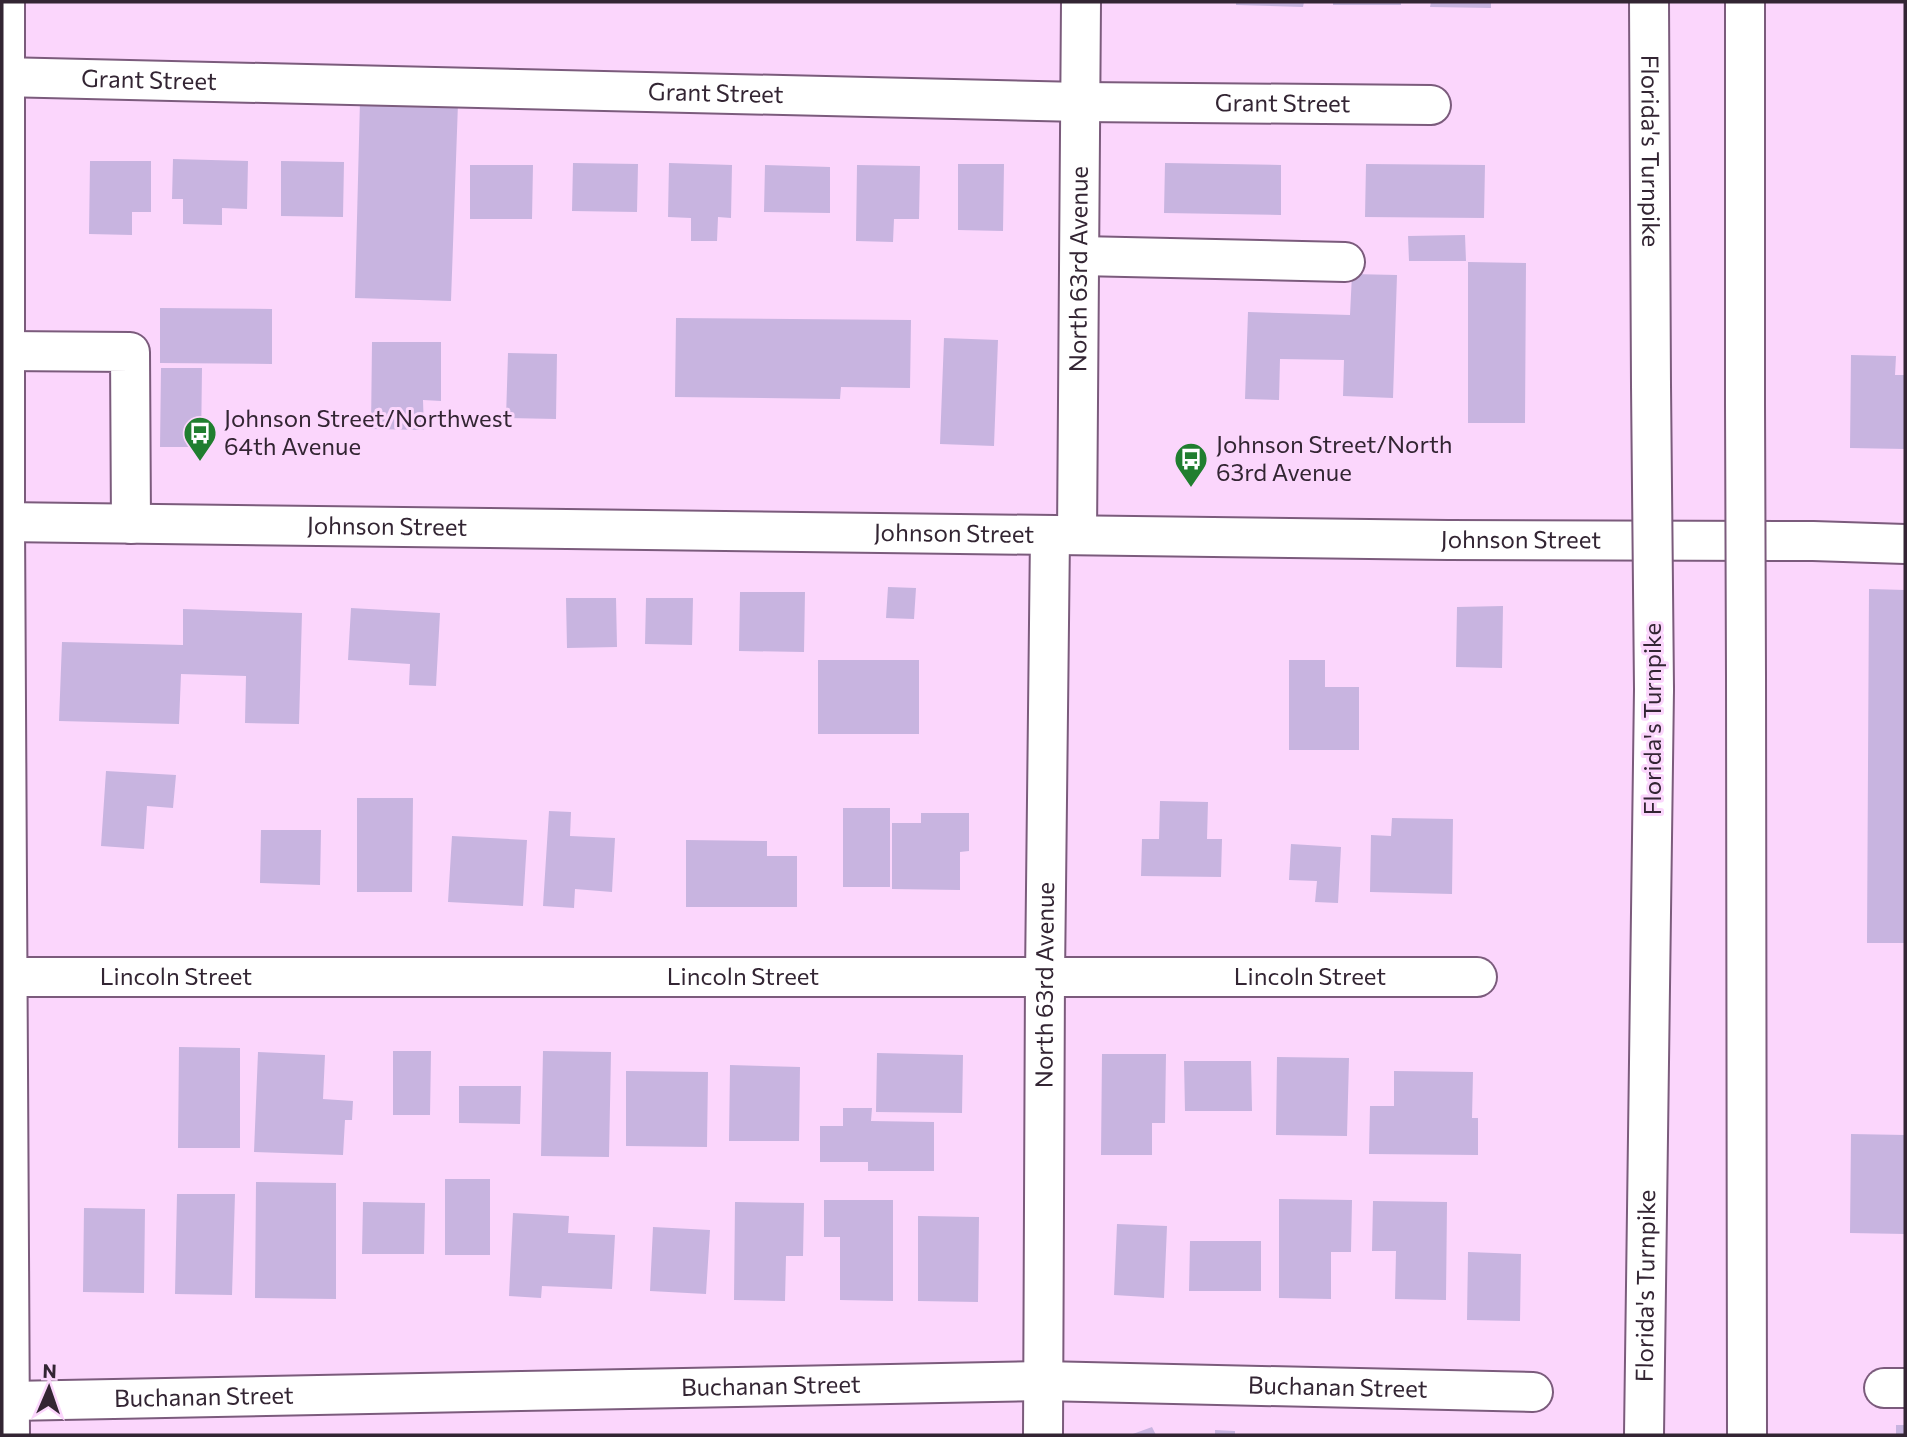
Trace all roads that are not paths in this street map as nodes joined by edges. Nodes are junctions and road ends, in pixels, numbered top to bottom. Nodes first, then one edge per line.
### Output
1 (5, 2) edge
2 (1081, 2) edge
3 (1649, 2) edge
4 (1745, 2) edge
5 (3, 77) edge
6 (1081, 102) junction
7 (1431, 105) dead end
8 (1080, 256) junction
9 (1345, 262) dead end
10 (5, 351) junction
11 (4, 522) edge
12 (131, 524) junction
13 (1064, 535) junction
14 (1905, 544) edge
15 (4, 705) edge
16 (8, 976) junction
17 (1477, 977) dead end
18 (1045, 978) junction
19 (1042, 1381) junction
20 (1532, 1392) dead end
21 (10, 1418) edge
22 (1042, 1435) edge
23 (1644, 1435) edge
24 (1747, 1435) edge

1 - 5 main road
2 - 6 main road, North 63rd Avenue
3 - 23 main road, Florida's Turnpike, bridge
4 - 24 main road, bridge
5 - 6 main road, Grant Street
5 - 10 main road
6 - 7 main road, Grant Street
6 - 8 main road, North 63rd Avenue
8 - 9 main road
8 - 13 main road, North 63rd Avenue
10 - 11 main road
10 - 12 main road
11 - 12 main road, Johnson Street
11 - 15 main road
12 - 13 main road, Johnson Street
13 - 14 main road, Johnson Street
13 - 18 main road, North 63rd Avenue
15 - 16 main road
16 - 18 main road, Lincoln Street
16 - 21 main road
17 - 18 main road, Lincoln Street
18 - 19 main road, North 63rd Avenue
19 - 20 main road, Buchanan Street
19 - 21 main road, Buchanan Street
19 - 22 main road, North 63rd Avenue

